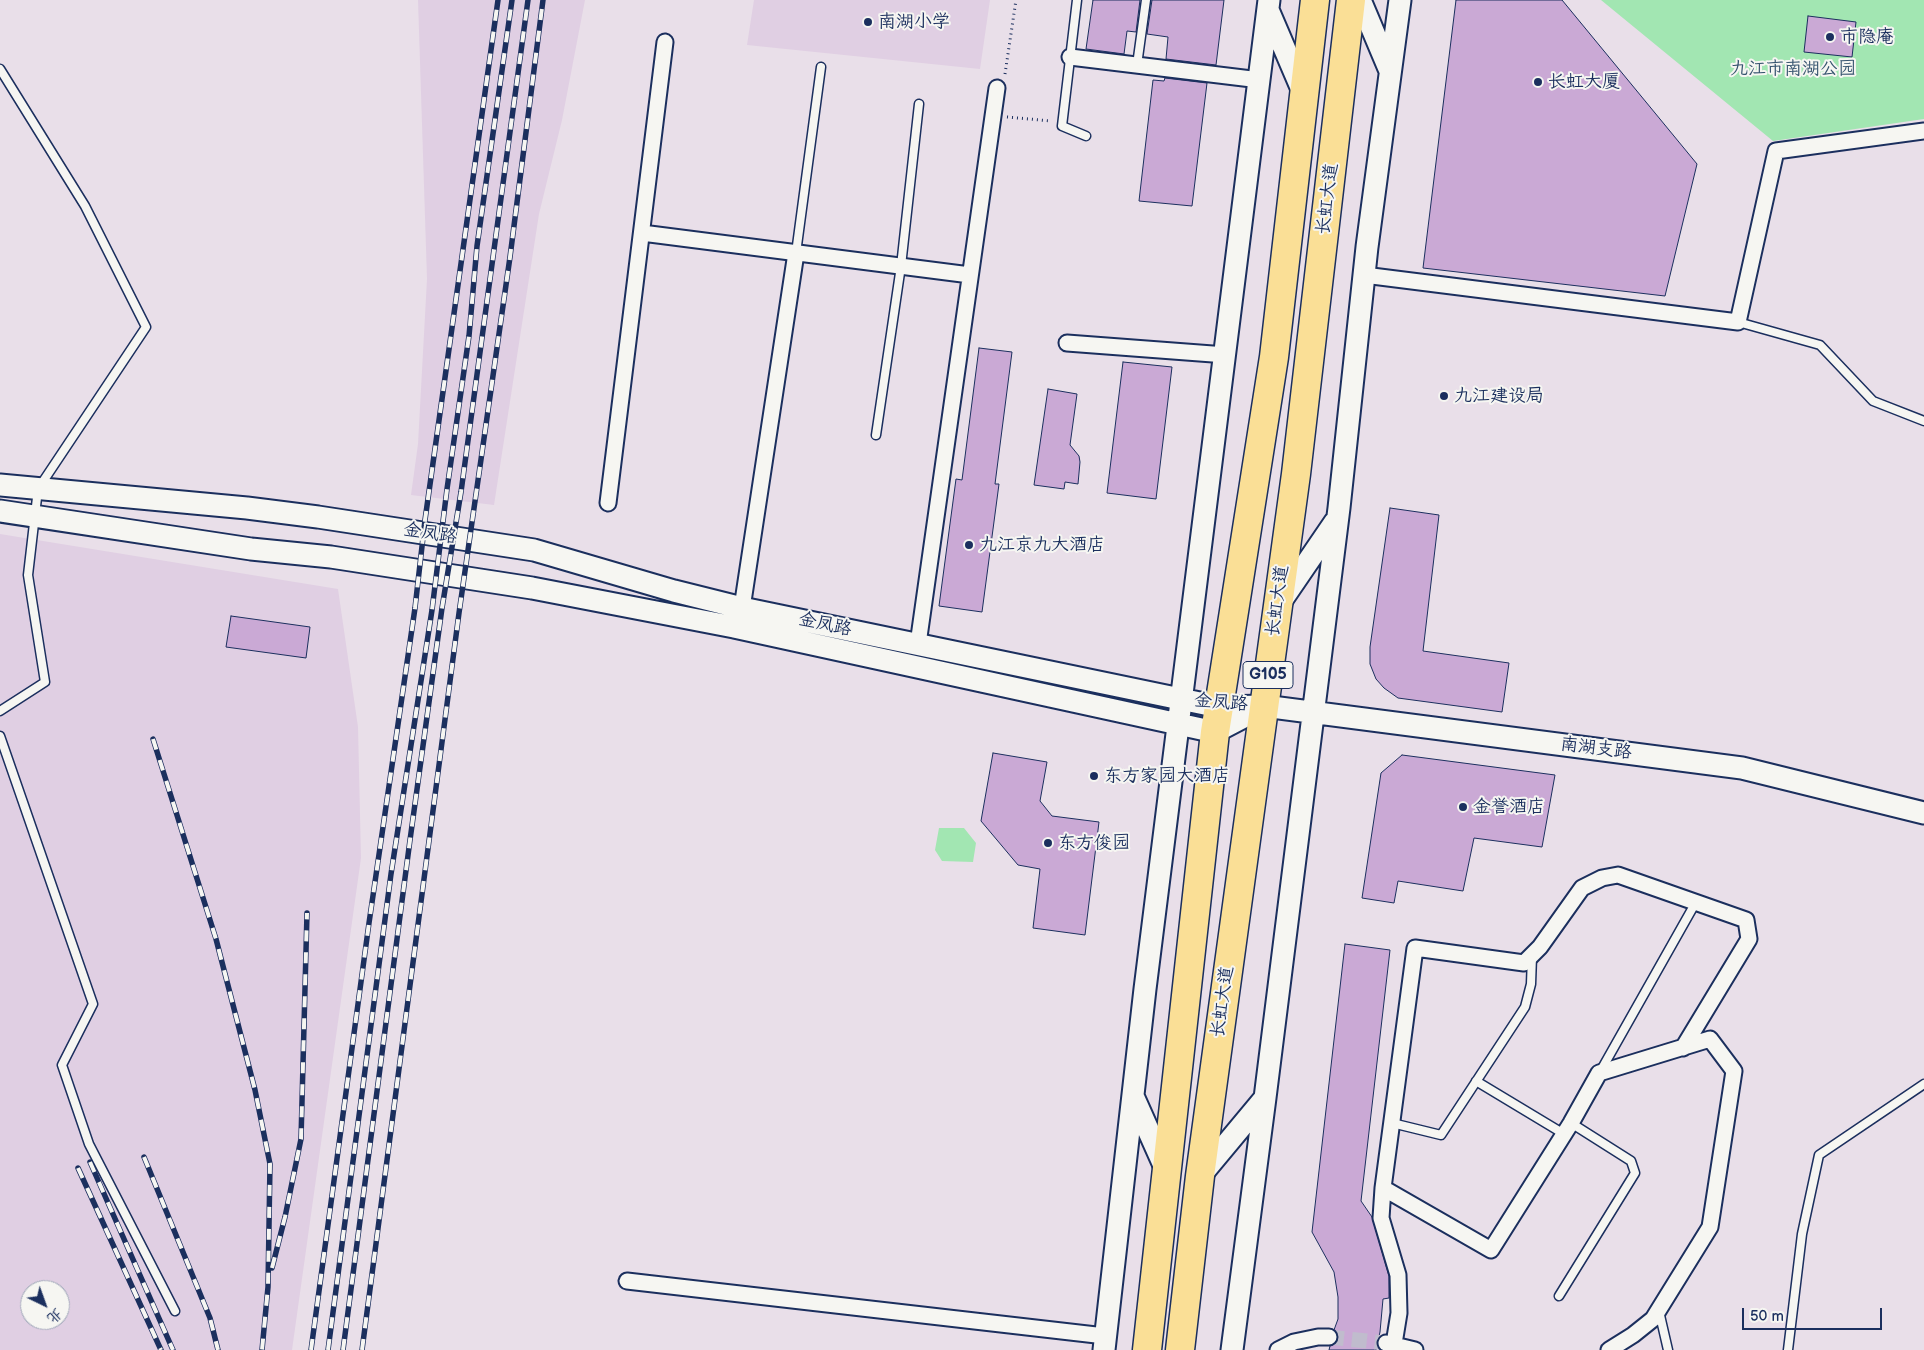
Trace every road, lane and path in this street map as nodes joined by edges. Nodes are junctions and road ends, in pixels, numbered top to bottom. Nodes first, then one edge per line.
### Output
1 (1016, 0) edge
2 (1077, 0) edge
3 (1146, 0) edge
4 (1315, 0) edge
5 (1351, 0) edge
6 (1360, 0) edge
7 (1400, 0) edge
8 (1268, 5) edge
9 (666, 42) dead end
10 (1070, 57) junction
11 (1137, 65) junction
12 (821, 68) dead end
13 (0, 70) edge
14 (1390, 71) junction
15 (1260, 80) junction
16 (1001, 82) joint
17 (1304, 94) junction
18 (919, 104) dead end
19 (993, 116) junction
20 (1063, 123) junction
21 (1924, 131) edge
22 (1086, 136) dead end
23 (642, 233) junction
24 (796, 253) junction
25 (901, 266) junction
26 (970, 275) junction
27 (1364, 276) junction
28 (1738, 322) junction
29 (1067, 344) dead end
30 (1226, 355) junction
31 (1924, 421) edge
32 (876, 435) dead end
33 (0, 485) edge
34 (38, 489) junction
35 (608, 503) dead end
36 (0, 511) edge
37 (35, 517) junction
38 (1338, 518) junction
39 (1278, 606) junction
40 (742, 608) junction
41 (918, 644) junction
42 (1182, 700) junction
43 (1264, 706) junction
44 (0, 711) edge
45 (1313, 713) junction
46 (1217, 719) junction
47 (1179, 724) junction
48 (0, 736) edge
49 (1924, 812) edge
50 (1696, 902) junction
51 (1532, 954) junction
52 (1683, 1048) junction
53 (1599, 1073) junction
54 (1476, 1081) junction
55 (1924, 1084) edge
56 (1133, 1096) junction
57 (1265, 1098) junction
58 (1392, 1123) junction
59 (1568, 1128) junction
60 (1167, 1172) junction
61 (1200, 1176) junction
62 (1383, 1188) junction
63 (627, 1281) dead end
64 (1559, 1296) dead end
65 (1659, 1310) junction
66 (175, 1311) dead end
67 (1329, 1337) tunnel mouth
68 (1104, 1343) edge
69 (1391, 1346) edge
70 (1147, 1350) edge
71 (1180, 1350) edge
72 (1232, 1350) edge
73 (1278, 1350) edge
74 (1415, 1350) edge
75 (1609, 1350) edge
76 (1668, 1350) edge
77 (1788, 1350) edge

1 - 16 path
2 - 10 lane
3 - 11 lane
4 - 17 highway, 长虹大道 / G105
5 - 39 highway, 长虹大道 / G105
6 - 14 street
7 - 14 street
8 - 15 street
8 - 17 street
9 - 23 street
10 - 11 street
10 - 20 lane
11 - 15 street
12 - 24 lane
13 - 34 lane
14 - 27 street
15 - 30 street
16 - 19 street
17 - 46 highway, 长虹大道 / G105
18 - 25 lane
19 - 20 path
19 - 26 street
20 - 22 lane
21 - 28 street
23 - 24 street
23 - 35 street
24 - 25 street
24 - 40 street
25 - 26 street
25 - 32 lane
26 - 41 street
27 - 28 street
27 - 38 street
28 - 31 lane
29 - 30 street
30 - 42 street
33 - 34 street, 金凤路
34 - 37 lane
34 - 40 street, 金凤路
36 - 37 street, 金凤路
37 - 44 lane
37 - 47 street, 金凤路
38 - 39 street
38 - 45 street
39 - 43 highway, 长虹大道 / G105
40 - 41 street, 金凤路
41 - 42 street, 金凤路
42 - 46 street, 金凤路
42 - 47 street
43 - 45 street, 南湖支路
43 - 46 street, 金凤路
43 - 61 highway, 长虹大道 / G105
45 - 49 street, 南湖支路
45 - 57 street
46 - 47 street, 金凤路
46 - 60 highway, 长虹大道 / G105
47 - 56 street
48 - 66 lane
50 - 51 street
50 - 52 street
50 - 53 lane
51 - 54 lane
51 - 58 street
52 - 53 street
52 - 65 street
53 - 59 street
54 - 58 lane
54 - 59 lane
55 - 77 lane
56 - 60 street
56 - 68 street
57 - 61 street
57 - 72 street
58 - 62 street
59 - 62 street
59 - 64 lane
60 - 70 highway, 长虹大道 / G105
61 - 71 highway, 长虹大道 / G105
62 - 69 street
63 - 68 street
65 - 75 street
65 - 76 lane
67 - 73 street
69 - 74 street

